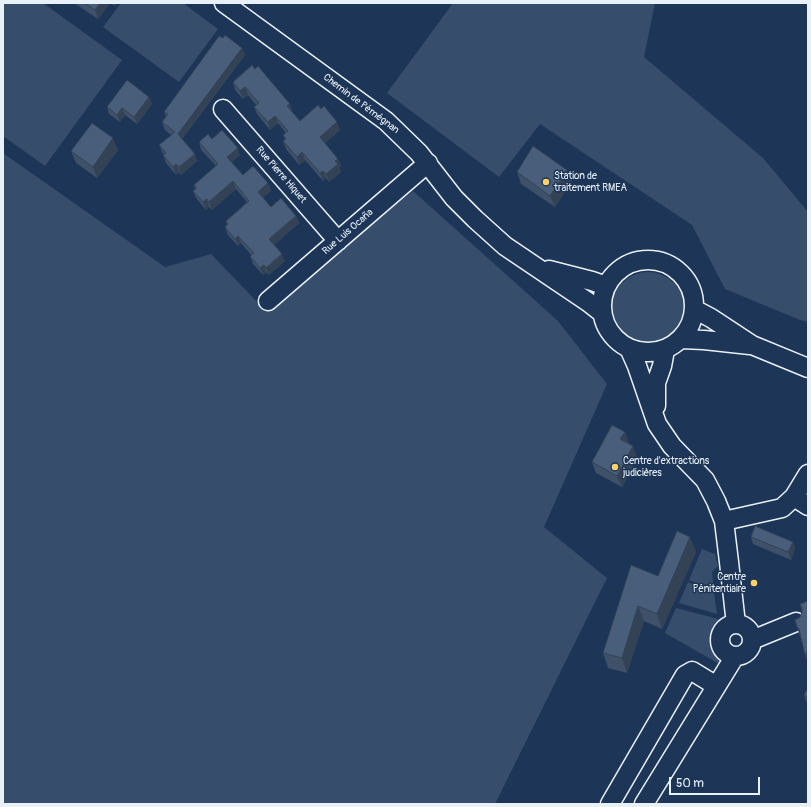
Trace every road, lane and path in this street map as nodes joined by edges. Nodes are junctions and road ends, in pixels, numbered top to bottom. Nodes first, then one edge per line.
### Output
1 (224, 3) edge
2 (223, 109) dead end
3 (428, 163) junction
4 (338, 241) junction
5 (536, 267) junction
6 (606, 286) junction
7 (268, 301) dead end
8 (694, 309) junction
9 (602, 313) junction
10 (681, 339) junction
11 (752, 345) junction
12 (628, 348) junction
13 (665, 350) junction
14 (808, 368) edge
15 (657, 424) junction
16 (808, 474) edge
17 (801, 502) edge
18 (724, 521) junction
19 (796, 622) edge
20 (736, 624) junction
21 (752, 640) junction
22 (735, 656) junction
23 (714, 689) junction
24 (610, 804) edge
25 (644, 804) edge

1 - 3 street, Chemin de Pémégnan
2 - 4 street, Rue Pierre Hiquet
3 - 4 street, Rue Luis Ocaña
3 - 5 street, Chemin de Pémégnan
4 - 7 street, Rue Luis Ocaña
5 - 6 street, Chemin de Pémégnan
5 - 9 street, Chemin de Pémégnan
6 - 8 street
6 - 9 street
8 - 10 street
8 - 11 street
9 - 12 street
10 - 11 street
10 - 13 street
11 - 14 street
12 - 13 street
12 - 15 street
13 - 15 street
15 - 18 street
16 - 17 street
17 - 18 street
18 - 20 street
19 - 21 street
20 - 21 street
20 - 22 street
21 - 22 street
22 - 23 street
23 - 24 street
23 - 25 street

